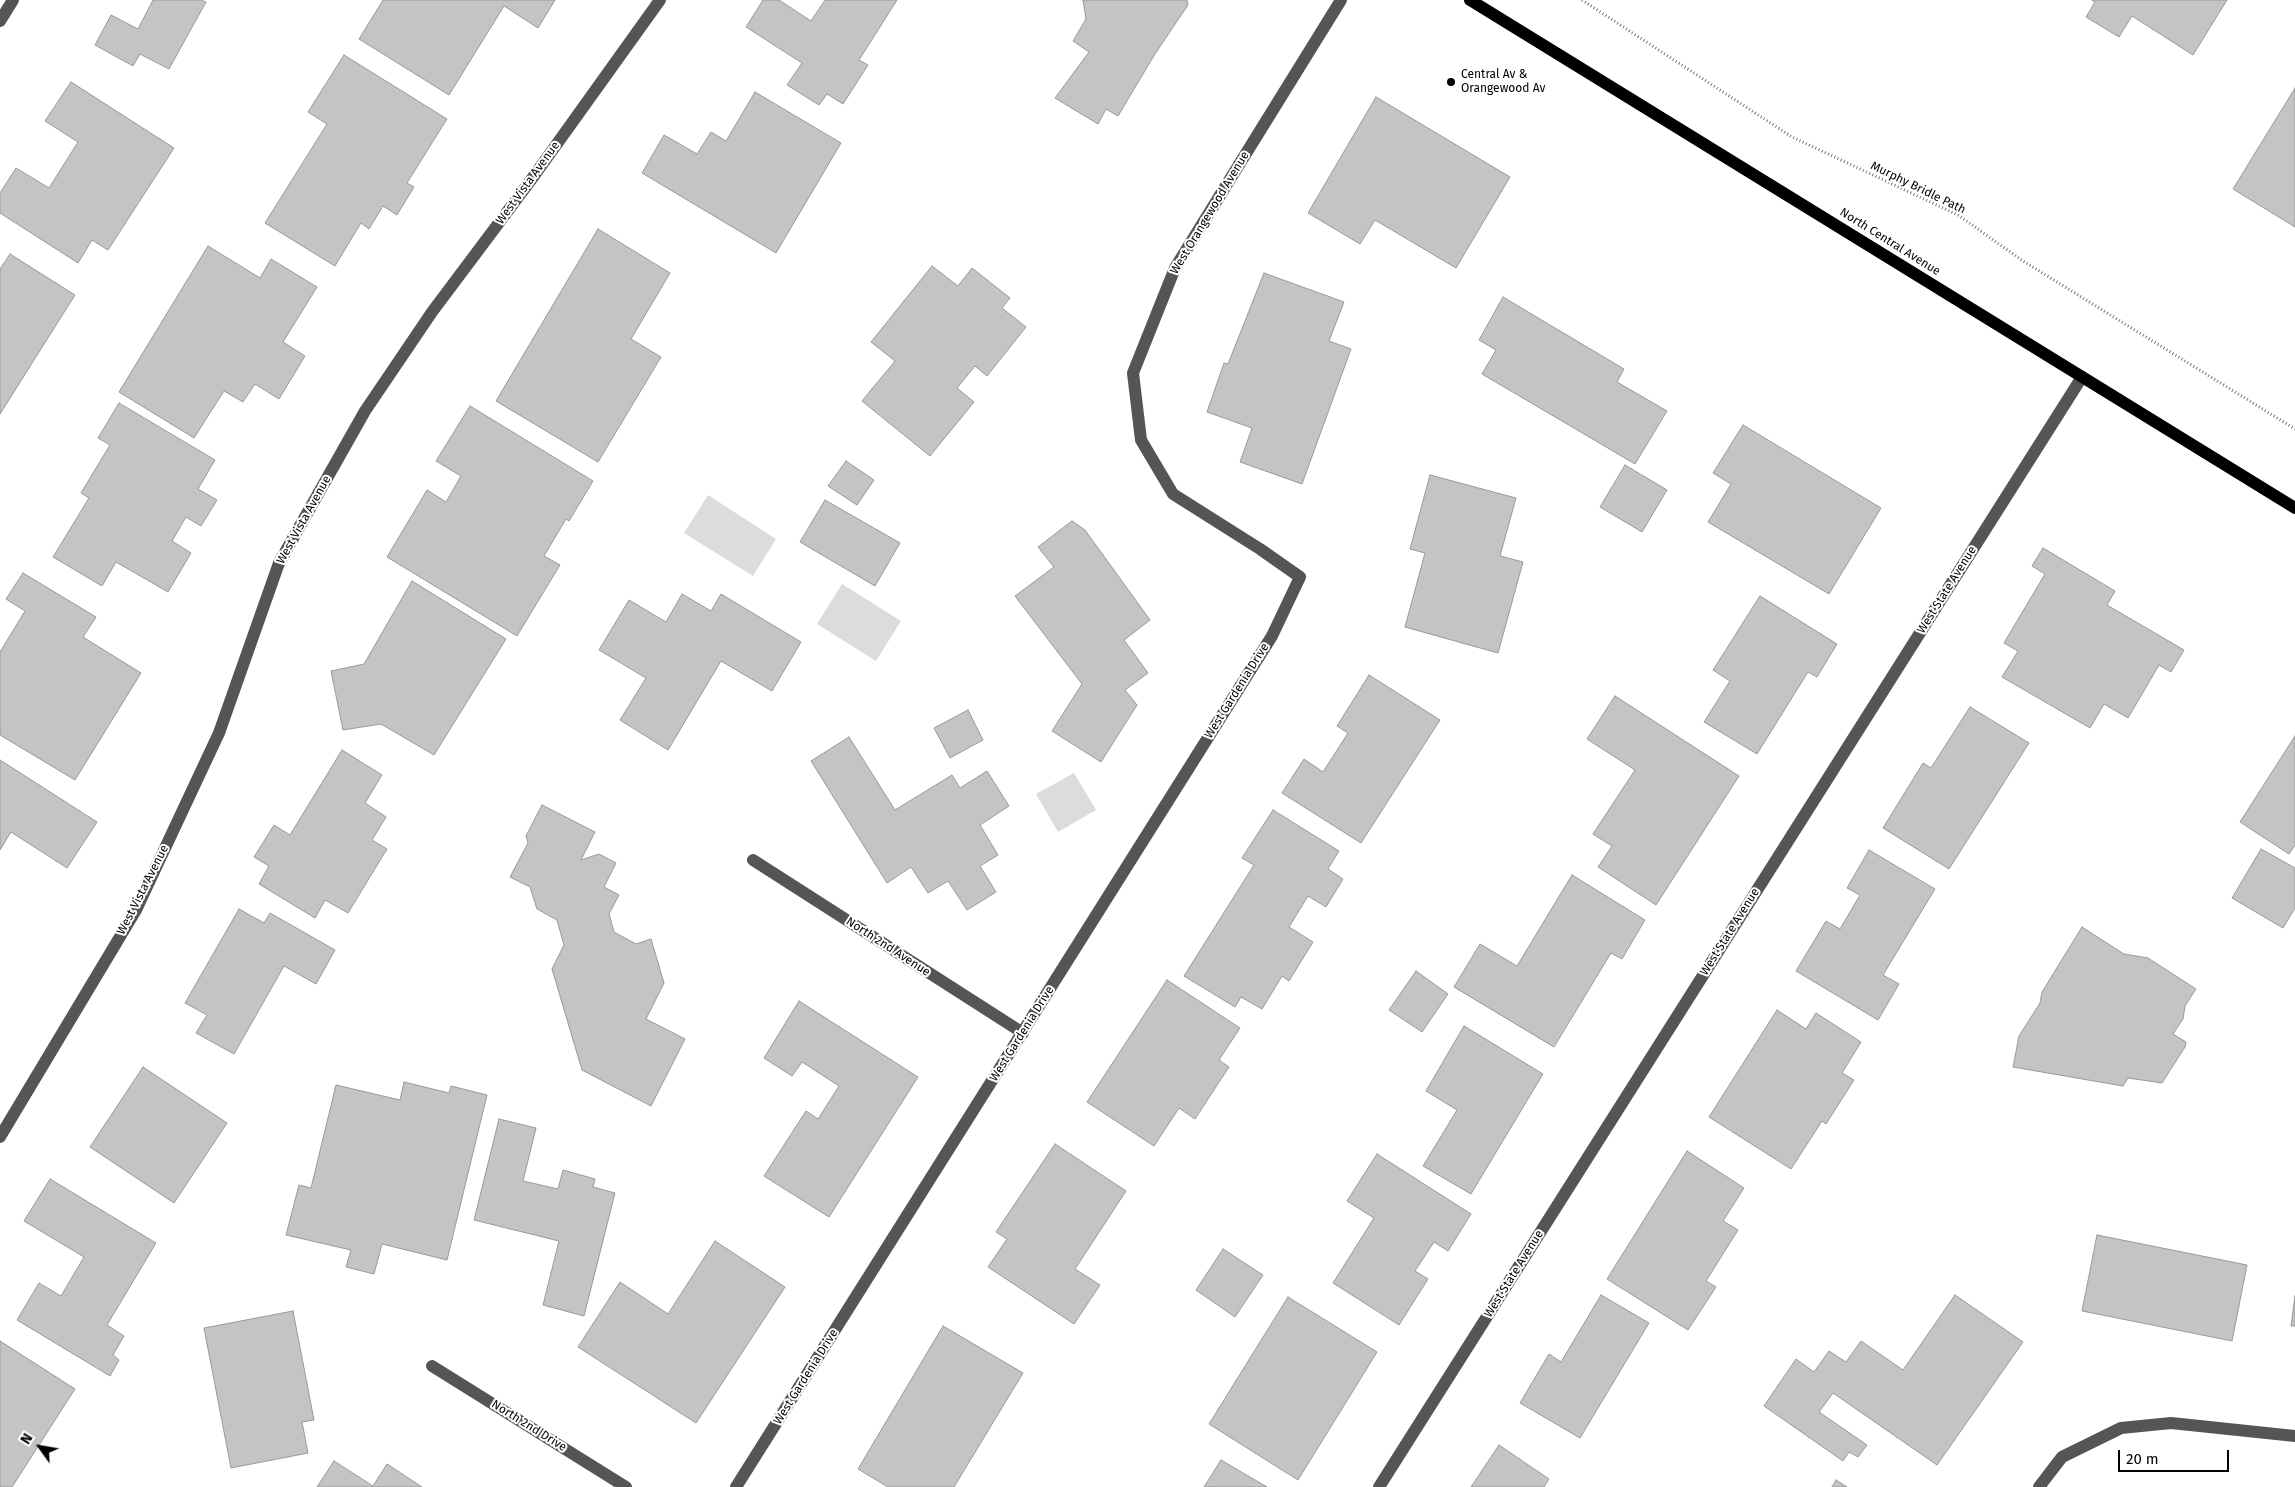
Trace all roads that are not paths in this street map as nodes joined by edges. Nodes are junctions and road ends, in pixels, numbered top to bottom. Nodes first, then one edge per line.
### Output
1 (13, 0) edge
2 (660, 0) edge
3 (1341, 0) edge
4 (1470, 0) edge
5 (0, 21) edge
6 (2082, 377) junction
7 (2295, 508) edge
8 (1300, 577) joint
9 (752, 860) dead end
10 (1023, 1033) junction
11 (0, 1137) edge
12 (432, 1366) dead end
13 (2295, 1436) edge
14 (626, 1487) edge
15 (736, 1487) edge
16 (1379, 1487) edge
17 (2039, 1487) edge

1 - 5 street
2 - 11 street, West Vista Avenue
3 - 8 street, West Orangewood Avenue
4 - 6 main road, North Central Avenue
6 - 7 main road, North Central Avenue
6 - 16 street, West State Avenue
8 - 10 street, West Gardenia Drive
9 - 10 street, North 2nd Avenue
10 - 15 street, West Gardenia Drive
12 - 14 street, North 2nd Drive
13 - 17 street

